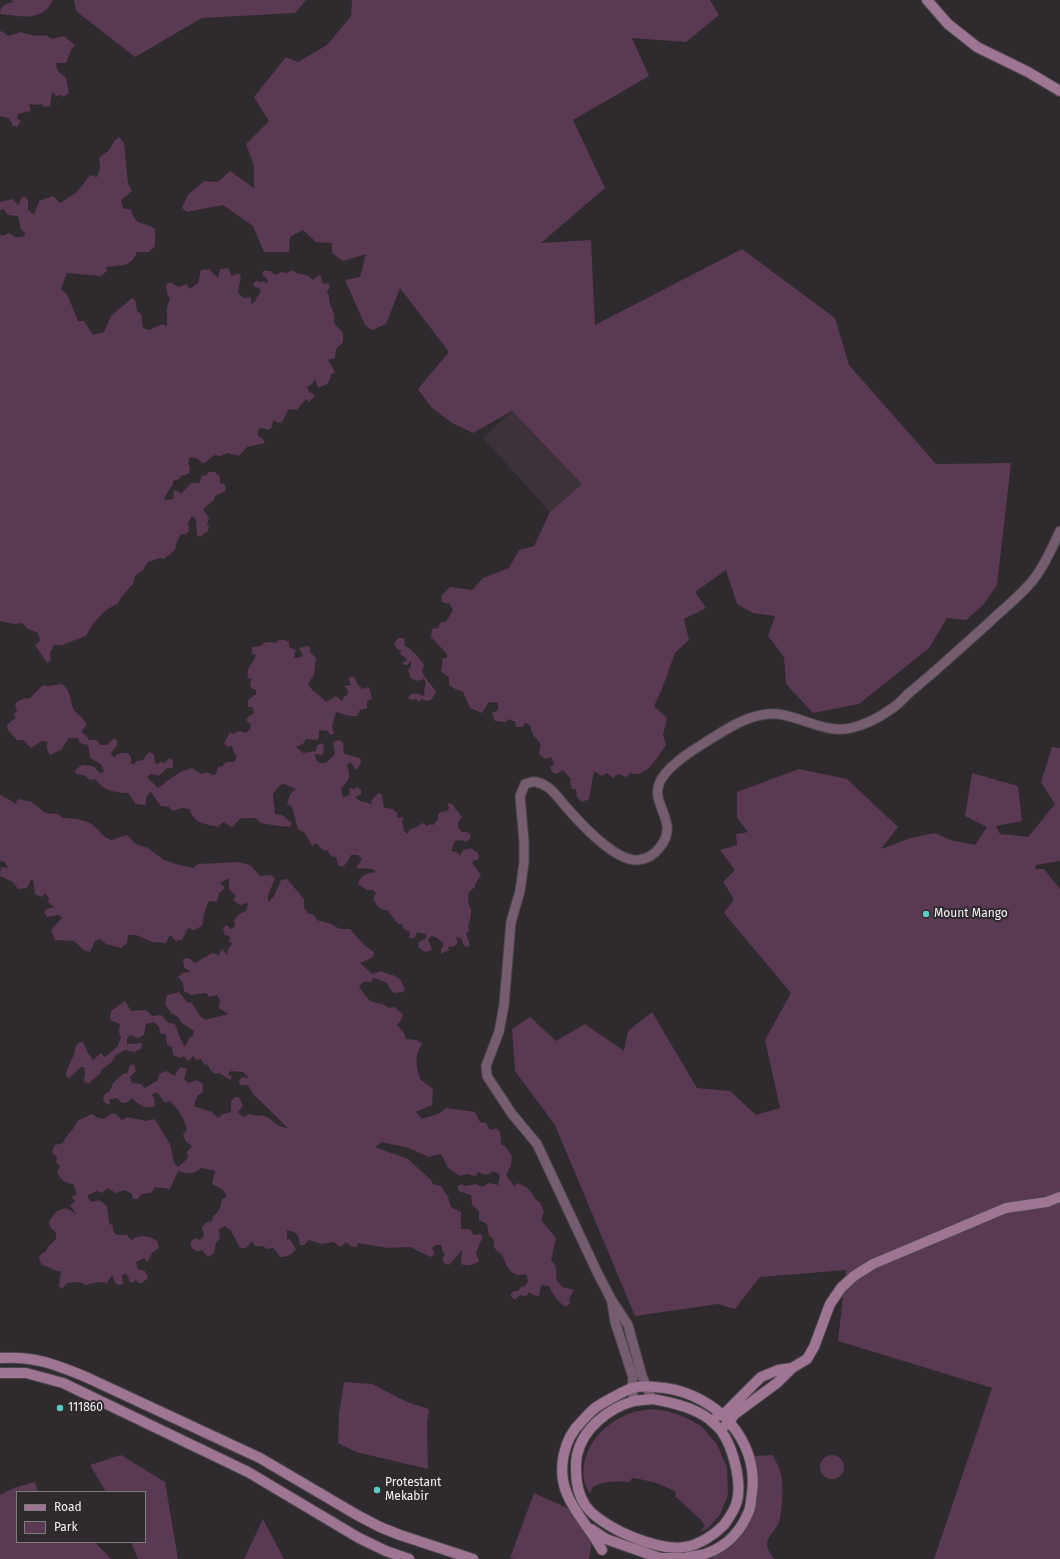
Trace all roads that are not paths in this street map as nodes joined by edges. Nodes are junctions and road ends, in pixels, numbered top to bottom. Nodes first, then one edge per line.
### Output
1 (927, 0) edge
2 (1060, 92) edge
3 (1060, 531) edge
4 (1060, 1198) edge
5 (611, 1299) junction
6 (0, 1358) edge
7 (792, 1368) junction
8 (0, 1373) edge
9 (646, 1386) junction
10 (632, 1388) junction
11 (652, 1399) junction
12 (634, 1401) junction
13 (721, 1414) junction
14 (709, 1420) junction
15 (730, 1421) junction
16 (722, 1431) junction
17 (611, 1526) junction
18 (589, 1528) junction
19 (606, 1539) junction
20 (664, 1547) junction
21 (601, 1555) edge
22 (683, 1558) edge
23 (409, 1559) edge
24 (472, 1559) edge
25 (660, 1559) edge

1 - 2 main road
3 - 5 street
4 - 7 main road
5 - 9 street
5 - 10 street
6 - 24 main road
7 - 13 main road
7 - 15 main road
8 - 23 main road
9 - 10 main road
9 - 11 street
9 - 13 main road
10 - 12 street
10 - 18 main road
11 - 12 main road
11 - 14 main road
12 - 17 main road
13 - 14 main road
13 - 15 main road
14 - 16 main road
15 - 16 main road
15 - 22 main road
16 - 20 main road
17 - 19 main road
17 - 20 main road
18 - 19 main road
18 - 21 main road
19 - 21 main road
19 - 25 main road
20 - 25 main road
22 - 25 main road

